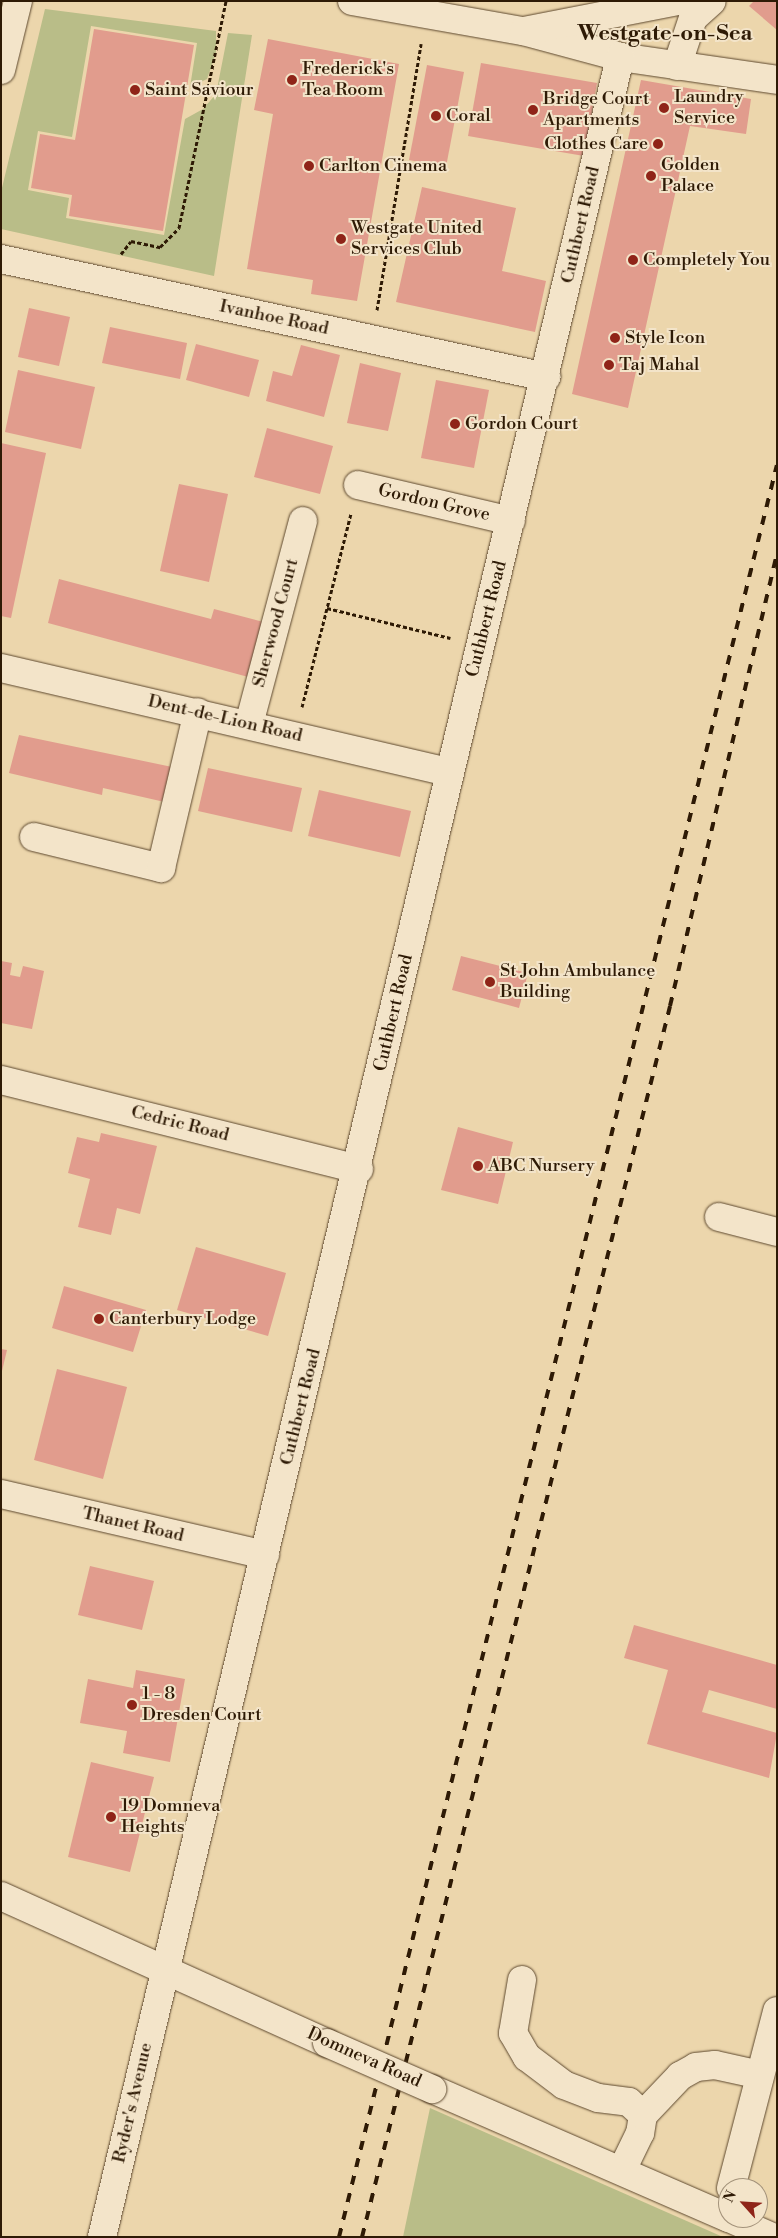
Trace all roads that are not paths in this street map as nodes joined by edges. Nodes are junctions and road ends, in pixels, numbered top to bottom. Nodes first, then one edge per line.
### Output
1 (18, 1) edge
2 (352, 1) edge
3 (678, 1) edge
4 (712, 1) edge
5 (523, 31) junction
6 (620, 57) junction
7 (677, 66) junction
8 (1, 70) edge
9 (777, 80) edge
10 (1, 259) edge
11 (546, 377) junction
12 (358, 484) road end
13 (303, 521) dead end
14 (511, 521) junction
15 (1, 668) edge
16 (198, 712) junction
17 (249, 724) junction
18 (449, 772) junction
19 (34, 837) dead end
20 (1, 1080) edge
21 (359, 1169) junction
22 (719, 1217) dead end
23 (777, 1232) edge
24 (1, 1494) edge
25 (264, 1555) junction
26 (1, 1896) edge
27 (165, 1968) junction
28 (522, 1980) dead end
29 (777, 2011) edge
30 (760, 2075) junction
31 (643, 2114) junction
32 (622, 2170) junction
33 (734, 2178) edge
34 (718, 2209) edge
35 (755, 2228) edge
36 (102, 2237) edge
37 (772, 2237) edge

1 - 8 street
2 - 5 street
3 - 5 street
4 - 7 street
5 - 6 street
6 - 7 street
6 - 11 street, Cuthbert Road
7 - 9 street
10 - 11 street, Ivanhoe Road
11 - 14 street, Cuthbert Road
12 - 14 street, Gordon Grove
13 - 17 street, Sherwood Court
14 - 18 street, Cuthbert Road
15 - 16 street, Dent-de-Lion Road
16 - 17 street, Dent-de-Lion Road
16 - 19 street
17 - 18 street, Dent-de-Lion Road
18 - 21 street, Cuthbert Road
20 - 21 street, Cedric Road
21 - 25 street, Cuthbert Road
22 - 23 street
24 - 25 street, Thanet Road
25 - 27 street, Cuthbert Road
26 - 27 street, Domneva Road
27 - 32 street, Domneva Road, bridge
27 - 36 street, Ryder's Avenue
28 - 31 street
29 - 30 street
30 - 31 street
30 - 33 street
31 - 32 street
32 - 34 street, Domneva Road
35 - 37 street, Domneva Road

